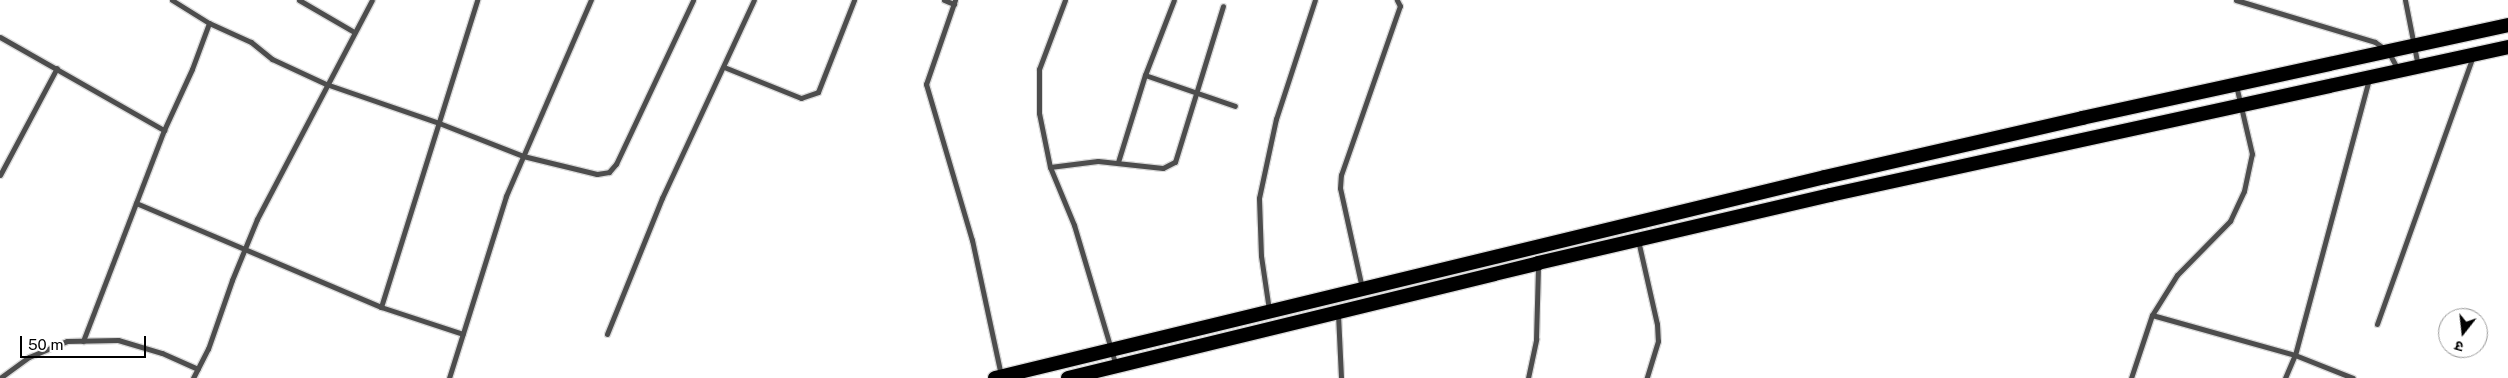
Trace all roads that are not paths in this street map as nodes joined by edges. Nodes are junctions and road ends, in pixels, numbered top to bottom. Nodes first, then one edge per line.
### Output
1 (172, 0) edge
2 (187, 0) edge
3 (299, 0) edge
4 (372, 0) edge
5 (477, 0) edge
6 (592, 0) edge
7 (694, 0) edge
8 (754, 0) edge
9 (854, 0) edge
10 (944, 0) edge
11 (1065, 0) edge
12 (1174, 0) edge
13 (1315, 0) edge
14 (1397, 0) edge
15 (2236, 0) edge
16 (2405, 0) edge
17 (955, 2) edge
18 (1223, 6) dead end
19 (184, 7) junction
20 (209, 23) junction
21 (2508, 24) edge
22 (354, 32) junction
23 (0, 37) edge
24 (2414, 45) junction
25 (2508, 47) edge
26 (2388, 51) junction
27 (2473, 55) junction
28 (724, 67) junction
29 (2418, 67) junction
30 (57, 68) junction
31 (2399, 70) junction
32 (1145, 75) junction
33 (2369, 78) junction
34 (326, 84) junction
35 (2236, 85) junction
36 (1196, 92) junction
37 (1235, 106) dead end
38 (2241, 106) junction
39 (439, 123) junction
40 (164, 130) junction
41 (523, 156) junction
42 (1118, 162) junction
43 (1050, 167) junction
44 (0, 175) edge
45 (136, 203) junction
46 (1638, 239) junction
47 (245, 248) junction
48 (1538, 263) junction
49 (1362, 288) junction
50 (381, 307) junction
51 (1269, 311) junction
52 (1338, 313) junction
53 (2152, 315) junction
54 (2377, 324) dead end
55 (463, 334) junction
56 (607, 334) dead end
57 (83, 341) junction
58 (1112, 350) junction
59 (2295, 355) junction
60 (1116, 366) junction
61 (198, 369) junction
62 (0, 378) edge
63 (193, 378) edge
64 (449, 378) edge
65 (999, 378) edge
66 (1068, 378) edge
67 (1341, 378) edge
68 (1528, 378) edge
69 (1647, 378) edge
70 (2130, 378) edge
71 (2284, 378) edge
72 (2353, 378) edge

1 - 19 street
2 - 19 street
3 - 22 street
4 - 22 street
5 - 39 street
6 - 41 street
7 - 41 street
8 - 28 street
9 - 28 street
10 - 17 street
11 - 43 street
12 - 32 street
13 - 51 street
14 - 49 street
15 - 26 street
16 - 24 street
17 - 65 street
18 - 36 street
19 - 20 street
20 - 34 street
20 - 40 street
21 - 24 highway
22 - 34 street
23 - 30 street
24 - 26 highway
24 - 29 street
25 - 27 highway
26 - 31 street
26 - 35 highway
27 - 29 highway
27 - 54 street
28 - 56 street
29 - 31 highway
30 - 40 street
30 - 44 street
31 - 33 highway
32 - 36 street
32 - 42 street
33 - 38 highway
33 - 59 street
34 - 39 street
34 - 47 street
35 - 38 street
35 - 49 highway
36 - 37 street
36 - 42 street
38 - 46 highway
38 - 53 street
39 - 41 street
39 - 50 street
40 - 45 street
41 - 55 street
42 - 43 street
43 - 58 street
45 - 47 street
45 - 57 street
46 - 48 highway
46 - 69 street
47 - 50 street
47 - 61 street
48 - 52 highway
48 - 68 street
49 - 51 highway
50 - 55 street
51 - 58 highway
52 - 60 highway
52 - 67 street
53 - 59 street
53 - 70 street
55 - 64 street
57 - 61 street
57 - 62 street
58 - 60 street
58 - 65 highway
59 - 71 street
59 - 72 street
60 - 66 highway
61 - 63 street

